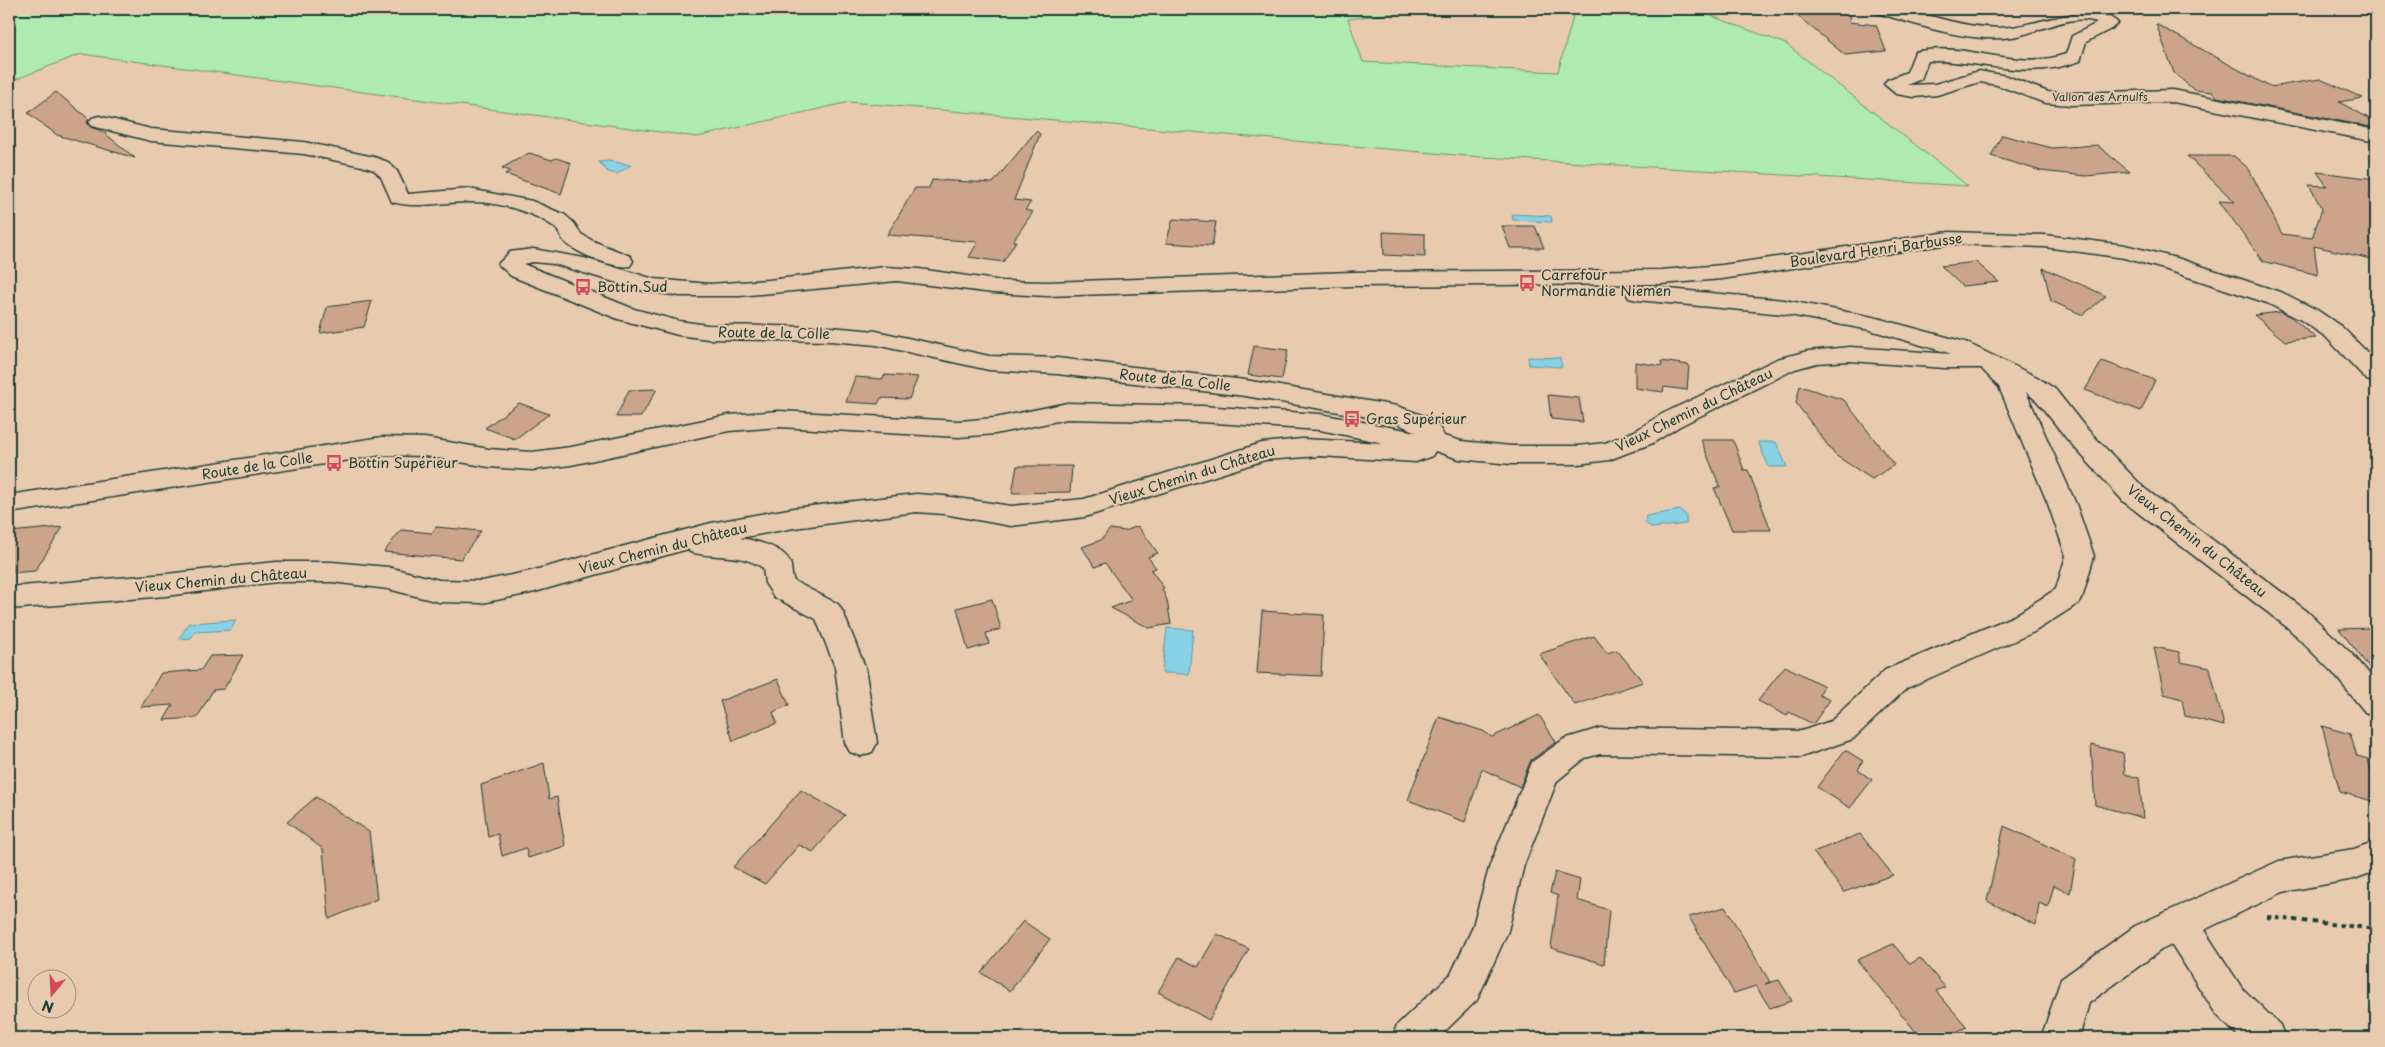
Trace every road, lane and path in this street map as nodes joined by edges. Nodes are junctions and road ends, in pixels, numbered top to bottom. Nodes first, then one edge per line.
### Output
1 (1883, 9) edge
2 (99, 122) dead end
3 (2376, 136) edge
4 (1523, 277) joint
5 (1558, 277) junction
6 (651, 286) junction
7 (1987, 361) junction
8 (2376, 375) edge
9 (1428, 440) junction
10 (9, 504) edge
11 (660, 546) junction
12 (9, 598) edge
13 (2376, 703) edge
14 (861, 743) dead end
15 (2376, 856) edge
16 (2265, 917) dead end
17 (2180, 924) junction
18 (2376, 929) edge
19 (1411, 1038) edge
20 (2060, 1038) edge
21 (2266, 1038) edge

1 - 3 street, Vallon des Arnulfs
2 - 6 street
4 - 5 street, Boulevard Henri Barbusse
4 - 6 street, Route de la Colle
5 - 7 street
5 - 8 street, Boulevard Henri Barbusse
6 - 9 street, Route de la Colle
7 - 9 street, Vieux Chemin du Château
7 - 13 street, Vieux Chemin du Château
7 - 19 street
9 - 10 street, Route de la Colle
9 - 11 street, Vieux Chemin du Château
11 - 12 street, Vieux Chemin du Château
11 - 14 street
15 - 17 street
16 - 18 path
17 - 20 street
17 - 21 street

